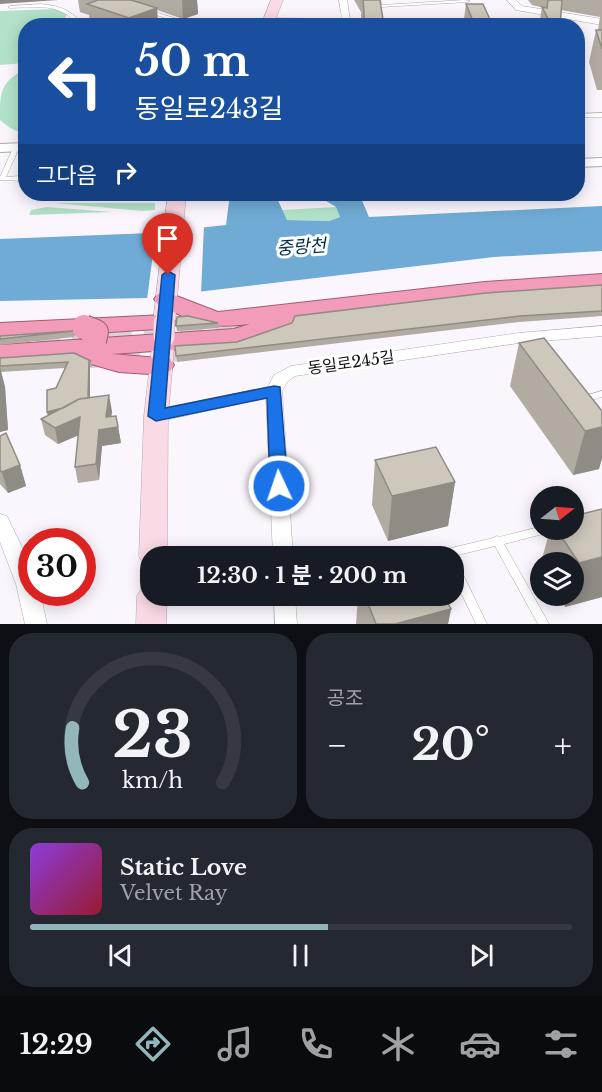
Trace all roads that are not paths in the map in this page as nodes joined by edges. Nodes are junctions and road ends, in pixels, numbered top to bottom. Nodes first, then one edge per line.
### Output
1 (277, 0) edge
2 (343, 0) edge
3 (378, 0) edge
4 (468, 0) edge
5 (511, 0) edge
6 (10, 7) dead end
7 (136, 11) joint
8 (77, 18) edge
9 (150, 18) edge
10 (163, 18) edge
11 (274, 18) edge
12 (345, 18) edge
13 (578, 18) edge
14 (585, 19) edge
15 (602, 22) edge
16 (602, 115) edge
17 (585, 116) edge
18 (0, 148) edge
19 (18, 148) edge
20 (18, 153) edge
21 (602, 162) edge
22 (585, 163) edge
23 (18, 178) edge
24 (1, 179) edge
25 (176, 201) edge
26 (602, 281) edge
27 (166, 298) junction
28 (303, 312) junction
29 (0, 331) edge
30 (602, 331) edge
31 (86, 339) junction
32 (163, 342) junction
33 (0, 353) edge
34 (274, 391) junction
35 (602, 394) edge
36 (590, 406) edge
37 (156, 416) junction
38 (0, 522) edge
39 (530, 533) edge
40 (497, 540) junction
41 (153, 546) edge
42 (282, 546) edge
43 (464, 549) edge
44 (464, 587) edge
45 (152, 606) edge
46 (285, 606) edge
47 (36, 624) edge
48 (151, 624) edge
49 (285, 624) edge
50 (482, 624) edge
51 (544, 624) edge

1 - 11 main road
2 - 12 street
3 - 4 lane
5 - 13 street
6 - 8 lane
7 - 9 street
7 - 10 lane
14 - 15 street
16 - 17 lane
18 - 19 street
20 - 24 lane
21 - 22 street
23 - 24 lane
25 - 27 main road
26 - 28 highway
27 - 28 highway
27 - 32 main road
28 - 32 highway
29 - 31 highway
30 - 34 street, 동일로245길
31 - 32 highway
31 - 32 highway
31 - 33 highway
32 - 37 main road
34 - 37 street
34 - 42 street
35 - 36 lane
37 - 41 main road
38 - 47 street
39 - 40 lane
40 - 43 lane
40 - 51 lane
44 - 50 lane
45 - 48 main road
46 - 49 street

